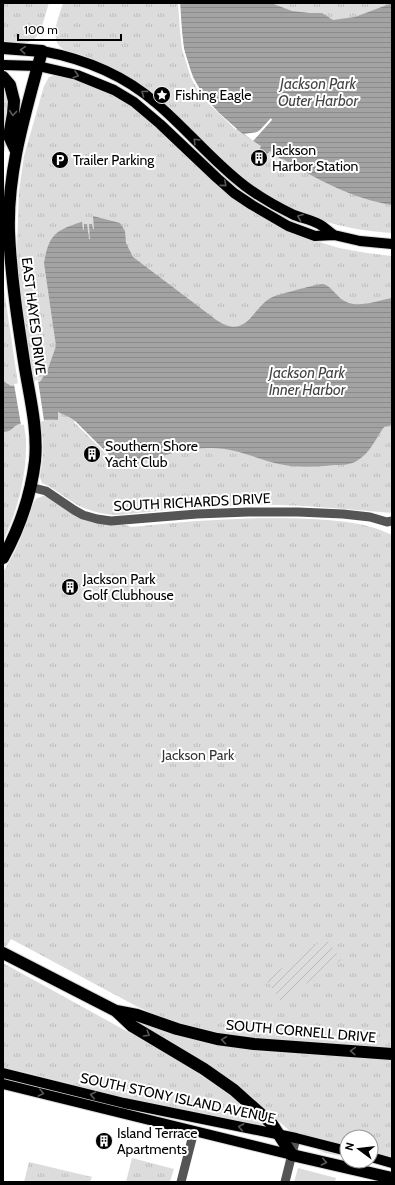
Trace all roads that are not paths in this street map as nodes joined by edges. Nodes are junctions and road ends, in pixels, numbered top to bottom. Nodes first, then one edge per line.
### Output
1 (3, 48) edge
2 (42, 51) junction
3 (3, 64) edge
4 (38, 66) junction
5 (3, 77) edge
6 (16, 151) junction
7 (334, 235) junction
8 (392, 244) edge
9 (30, 487) junction
10 (390, 523) edge
11 (3, 558) edge
12 (3, 953) edge
13 (116, 1011) junction
14 (392, 1054) edge
15 (3, 1073) edge
16 (3, 1084) edge
17 (194, 1130) junction
18 (279, 1135) junction
19 (296, 1138) junction
20 (339, 1149) edge
21 (292, 1155) junction
22 (379, 1160) edge
23 (392, 1163) edge
24 (392, 1180) edge
25 (181, 1182) edge
26 (285, 1182) edge

2 -> 1 highway
2 - 4 highway, EAST HAYES DRIVE
7 -> 2 main road
3 - 4 main road
4 - 6 highway, EAST HAYES DRIVE
4 -> 7 main road
5 -> 6 highway
6 - 9 highway, EAST HAYES DRIVE
7 - 8 main road
9 - 10 street, SOUTH RICHARDS DRIVE
9 - 11 highway, EAST HAYES DRIVE
12 - 13 highway, SOUTH CORNELL DRIVE
14 -> 13 highway, SOUTH CORNELL DRIVE
13 -> 18 highway, SOUTH CORNELL DRIVE
18 -> 15 main road, SOUTH STONY ISLAND AVENUE
16 -> 17 main road, SOUTH STONY ISLAND AVENUE
17 - 21 main road, SOUTH STONY ISLAND AVENUE
17 - 25 street
18 - 19 main road, SOUTH STONY ISLAND AVENUE
18 - 21 highway, SOUTH CORNELL DRIVE
19 - 20 main road, SOUTH STONY ISLAND AVENUE
19 - 21 street
21 -> 24 highway, SOUTH STONY ISLAND AVENUE
21 - 26 street
22 - 23 main road

